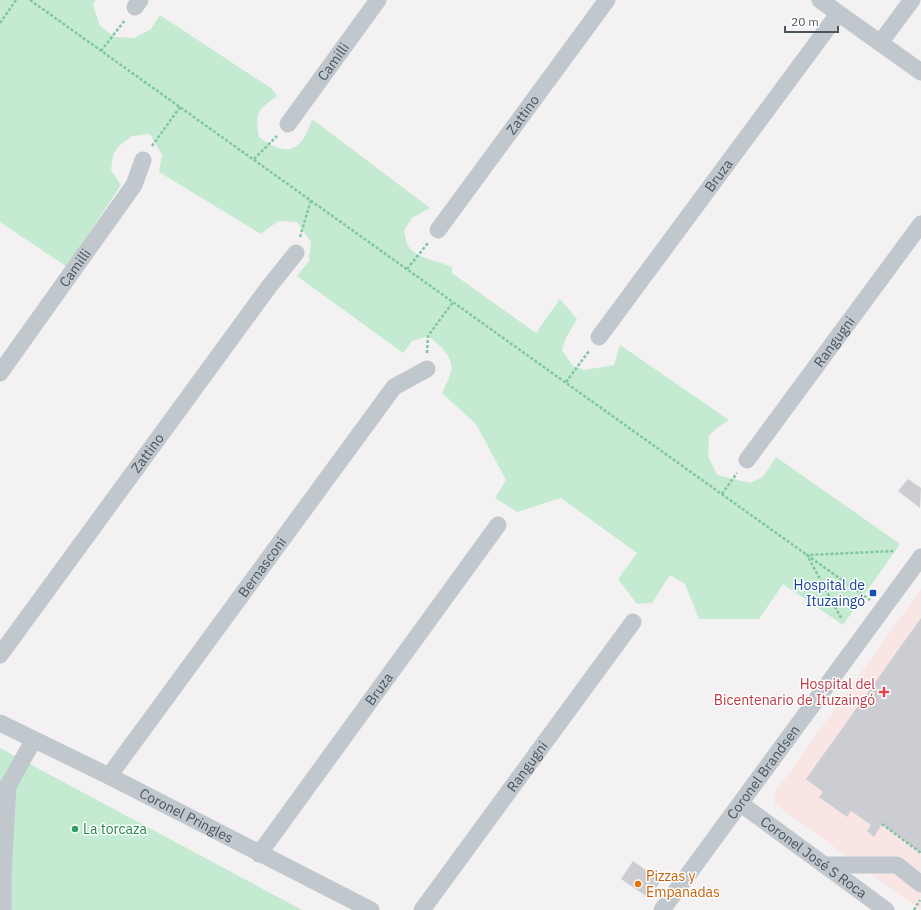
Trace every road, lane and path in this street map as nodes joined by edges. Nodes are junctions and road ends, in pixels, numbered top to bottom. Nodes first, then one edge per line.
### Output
1 (16, 0) edge
2 (30, 0) edge
3 (378, 0) edge
4 (607, 0) edge
5 (820, 0) edge
6 (912, 0) edge
7 (138, 3) edge
8 (838, 14) junction
9 (0, 23) edge
10 (880, 43) junction
11 (101, 51) junction
12 (921, 72) edge
13 (180, 107) junction
14 (288, 124) joint
15 (143, 160) joint
16 (254, 160) junction
17 (311, 200) junction
18 (921, 224) edge
19 (438, 230) joint
20 (296, 253) joint
21 (407, 269) junction
22 (453, 302) junction
23 (599, 337) joint
24 (427, 369) joint
25 (0, 373) edge
26 (566, 382) junction
27 (747, 460) joint
28 (722, 494) junction
29 (498, 525) dead end
30 (894, 551) dead end
31 (807, 554) junction
32 (921, 557) edge
33 (883, 610) junction
34 (841, 618) dead end
35 (633, 622) dead end
36 (0, 655) edge
37 (0, 723) edge
38 (33, 741) junction
39 (109, 776) junction
40 (4, 788) edge
41 (741, 804) junction
42 (882, 824) dead end
43 (921, 853) edge
44 (259, 854) junction
45 (824, 865) junction
46 (921, 884) edge
47 (921, 899) edge
48 (3, 910) edge
49 (371, 910) edge
50 (422, 910) edge
51 (662, 910) edge
52 (886, 910) edge
53 (914, 910) edge

1 - 9 path
2 - 11 path
3 - 14 street, Camilli
4 - 19 street, Zattino
5 - 8 street
6 - 10 street
7 - 11 path
8 - 10 street
8 - 23 street, Bruza
10 - 12 street
11 - 13 path
13 - 15 path
13 - 16 path
14 - 16 path
15 - 25 street, Camilli
16 - 17 path
17 - 20 path
17 - 21 path
18 - 27 street, Rangugni
19 - 21 path
20 - 36 street, Zattino
21 - 22 path
22 - 24 path
22 - 26 path
23 - 26 path
24 - 39 street, Bernasconi
26 - 28 path
27 - 28 path
28 - 31 path
29 - 44 street, Bruza
30 - 31 path
31 - 33 path
31 - 34 path
32 - 33 street, Coronel Brandsen
33 - 41 street, Coronel Brandsen
35 - 50 street, Rangugni
37 - 38 street, Coronel Pringles
38 - 39 street, Coronel Pringles
38 - 40 street
39 - 44 street, Coronel Pringles
40 - 48 street
41 - 45 street, Coronel José S Roca
41 - 51 street, Coronel Brandsen
42 - 43 path
44 - 49 street, Coronel Pringles
45 - 46 street
45 - 52 street, Coronel José S Roca
47 - 53 path

